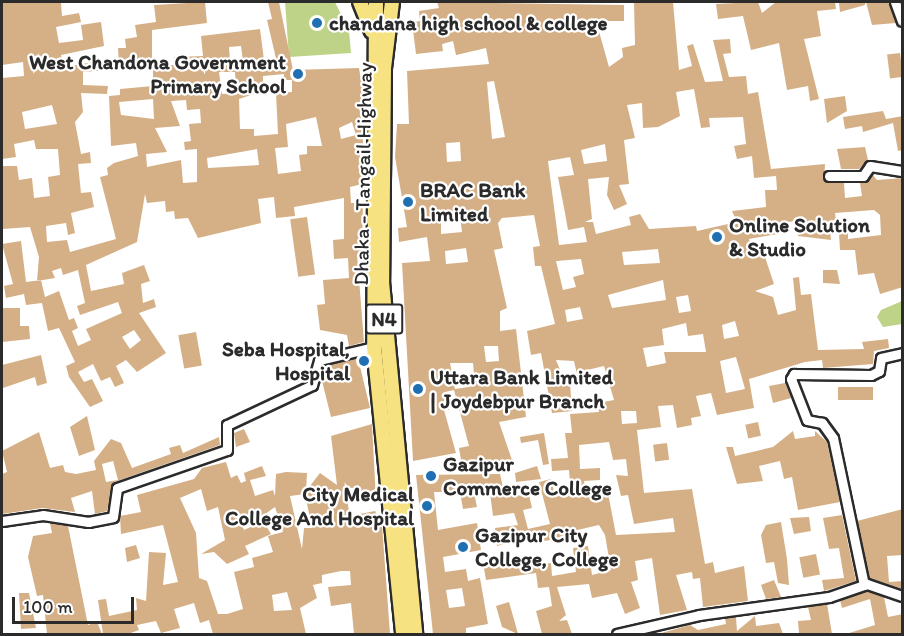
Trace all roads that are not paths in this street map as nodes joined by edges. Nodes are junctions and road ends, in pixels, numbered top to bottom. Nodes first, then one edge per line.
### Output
1 (360, 2) edge
2 (376, 2) edge
3 (392, 2) edge
4 (895, 2) edge
5 (903, 21) edge
6 (375, 39) junction
7 (903, 171) edge
8 (829, 176) dead end
9 (374, 347) junction
10 (903, 353) edge
11 (2, 521) edge
12 (864, 585) junction
13 (903, 596) edge
14 (403, 634) edge
15 (415, 634) edge
16 (617, 634) edge

1 - 6 highway
2 - 6 highway, Dhaka - Tangail Highway / N4
3 - 15 highway, Dhaka - Tangail Highway / N4
4 - 5 street
6 - 9 highway, Dhaka - Tangail Highway / N4
7 - 8 street
9 - 11 street
9 - 14 highway, Dhaka - Tangail Highway / N4
10 - 12 street
12 - 13 street
12 - 16 street

